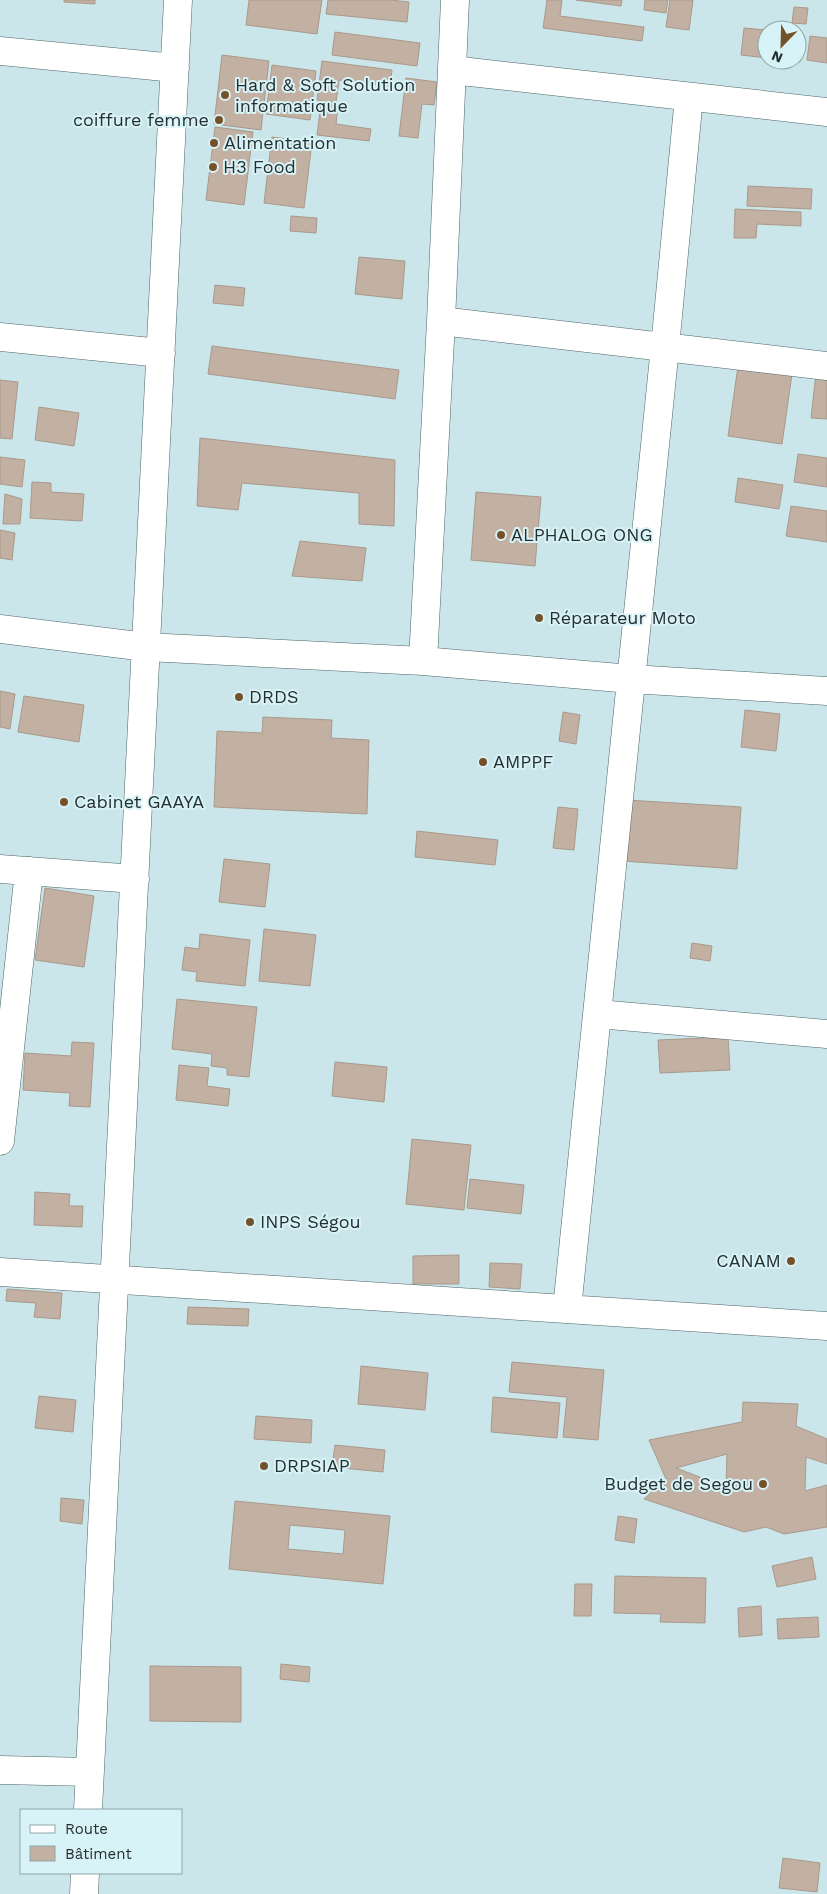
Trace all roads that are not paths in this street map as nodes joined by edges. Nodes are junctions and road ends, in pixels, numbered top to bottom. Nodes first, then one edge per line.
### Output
1 (178, 0) edge
2 (455, 0) edge
3 (0, 51) edge
4 (175, 68) junction
5 (452, 70) junction
6 (689, 98) junction
7 (827, 112) edge
8 (441, 321) junction
9 (0, 337) edge
10 (665, 347) junction
11 (160, 353) junction
12 (827, 366) edge
13 (0, 629) edge
14 (146, 647) junction
15 (423, 661) junction
16 (631, 679) junction
17 (827, 691) edge
18 (0, 869) edge
19 (29, 871) junction
20 (135, 879) junction
21 (598, 1014) junction
22 (827, 1034) edge
23 (0, 1141) edge
24 (0, 1272) edge
25 (114, 1280) junction
26 (567, 1309) junction
27 (827, 1326) edge
28 (0, 1770) edge
29 (90, 1772) junction
30 (88, 1809) edge
31 (85, 1874) edge
32 (84, 1894) edge

1 - 4 street
2 - 5 street
3 - 4 street
4 - 11 street
5 - 6 street
5 - 8 street
6 - 7 street
6 - 10 street
8 - 10 street
8 - 15 street
9 - 11 street
10 - 12 street
10 - 16 street
11 - 14 street
13 - 14 street
14 - 15 street
14 - 20 street
15 - 16 street
16 - 17 street
16 - 21 street
18 - 19 street
19 - 20 street
19 - 23 street
20 - 25 street
21 - 22 street
21 - 26 street
24 - 25 street
25 - 26 street
25 - 29 street
26 - 27 street
28 - 29 street
29 - 30 street
31 - 32 street

